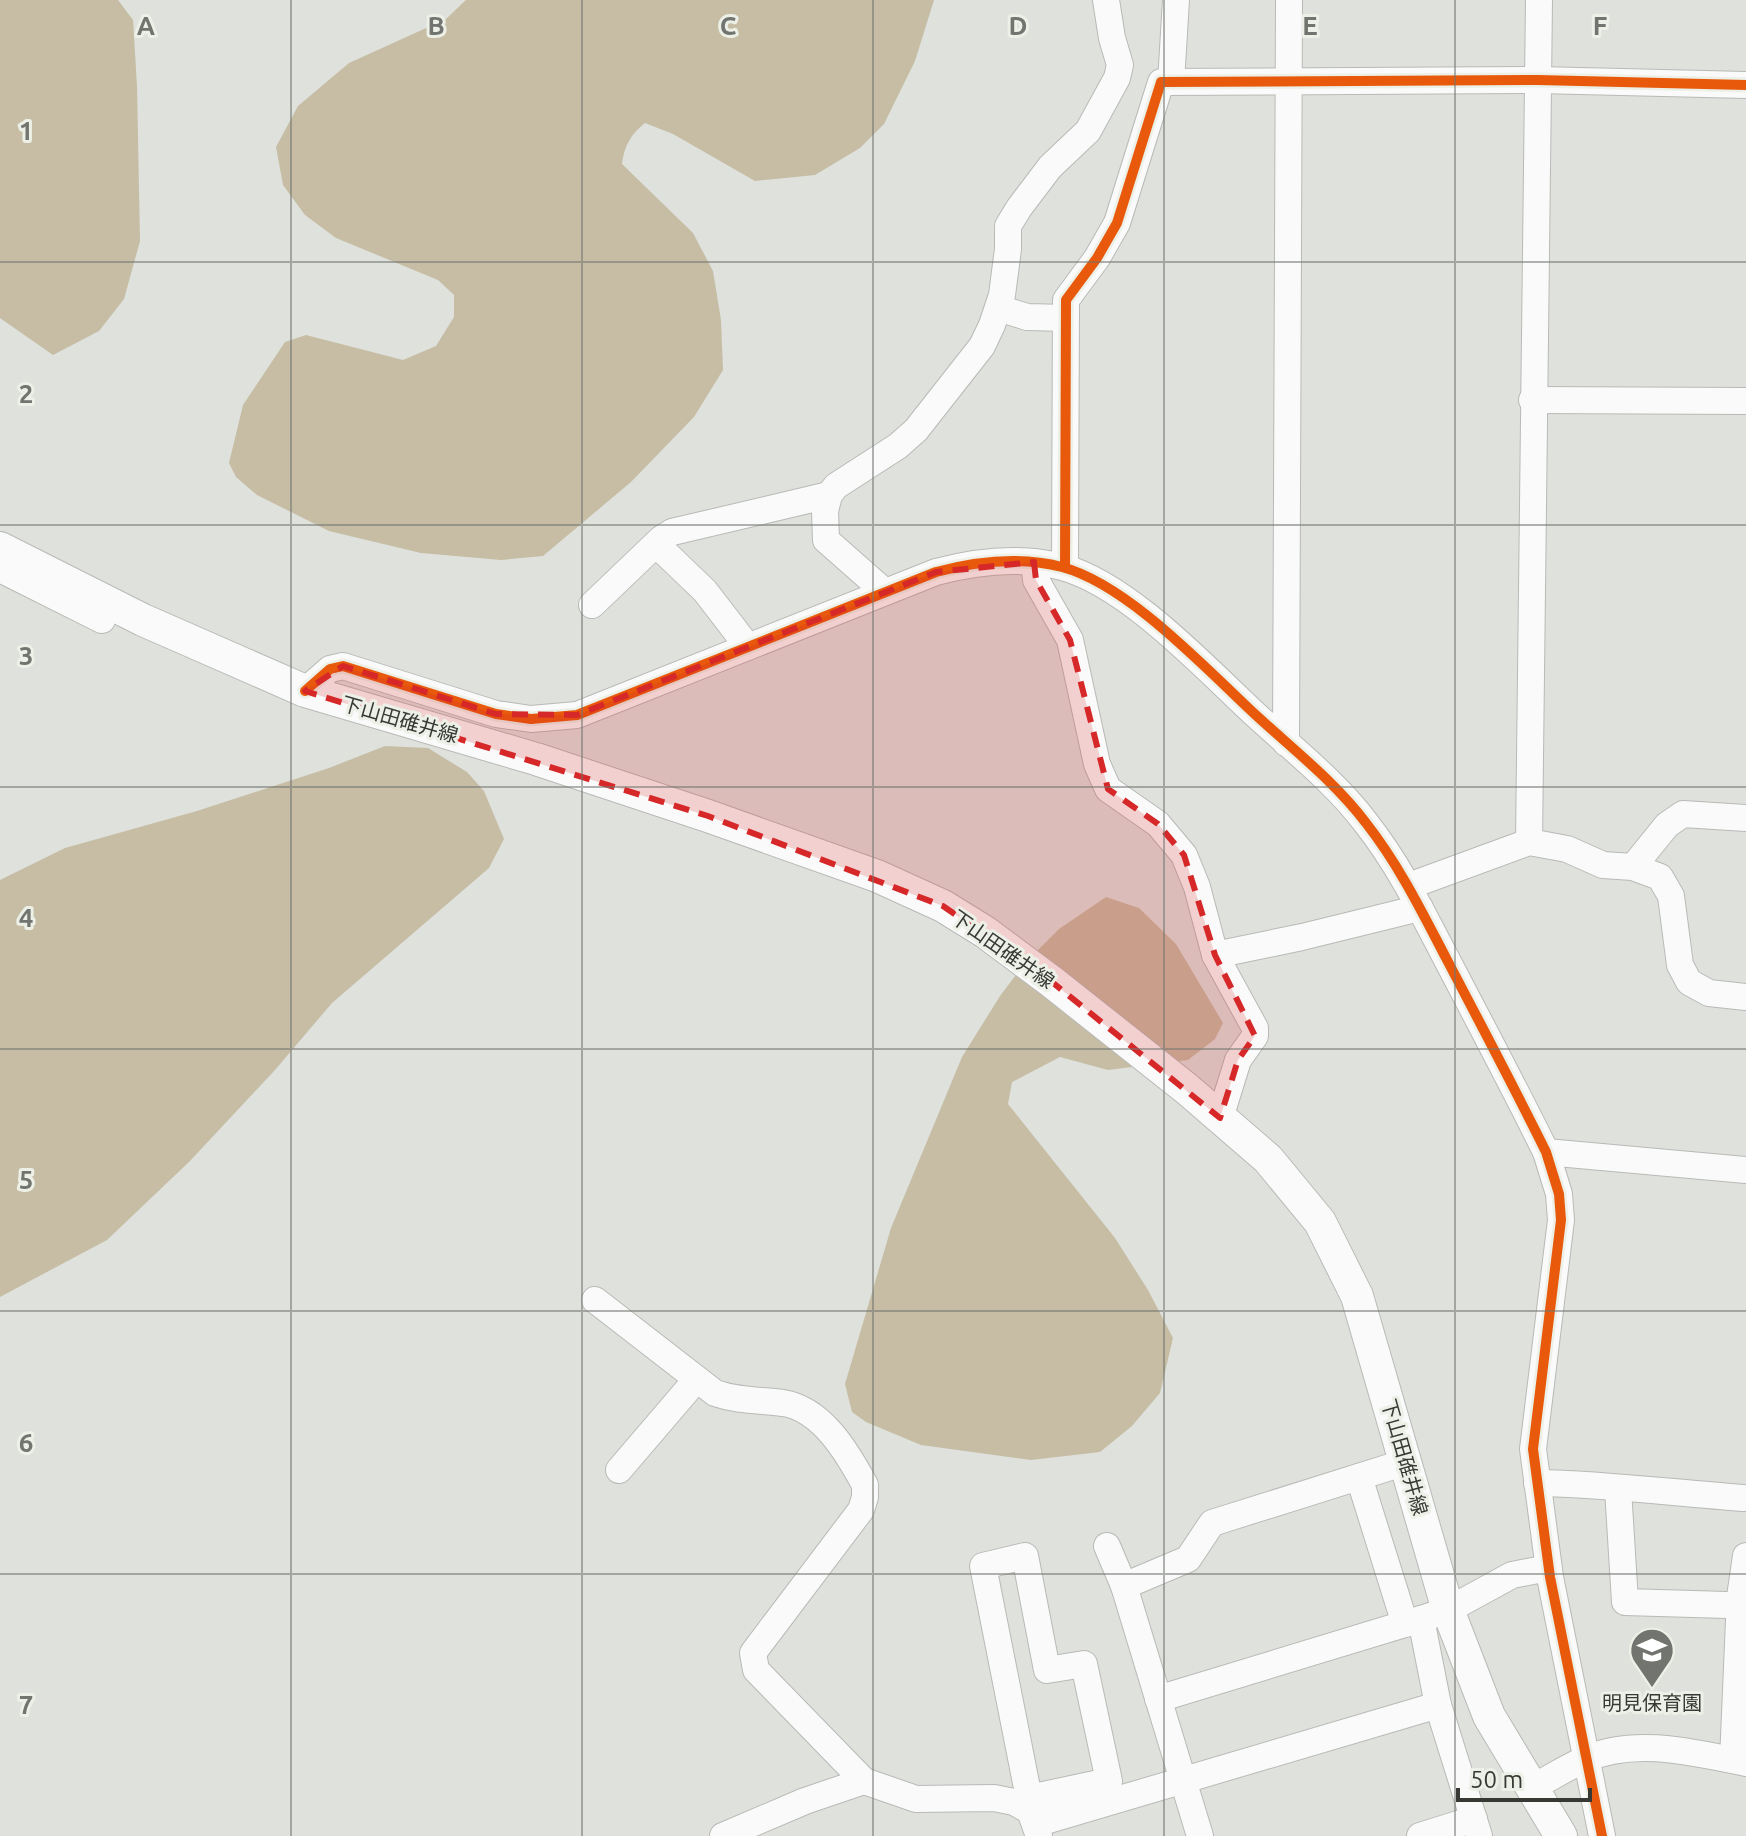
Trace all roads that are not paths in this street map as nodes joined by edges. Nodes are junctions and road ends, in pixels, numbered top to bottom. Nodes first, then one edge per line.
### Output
1 (1106, 0) edge
2 (1176, 0) edge
3 (1289, 0) edge
4 (1539, 0) edge
5 (1538, 80) junction
6 (1171, 82) junction
7 (1288, 83) junction
8 (1746, 85) edge
9 (998, 308) junction
10 (1066, 318) junction
11 (1532, 400) junction
12 (1746, 401) edge
13 (829, 495) junction
14 (656, 544) junction
15 (0, 548) edge
16 (1034, 562) junction
17 (1065, 567) junction
18 (0, 569) edge
19 (885, 592) junction
20 (592, 605) dead end
21 (102, 620) dead end
22 (748, 647) junction
23 (305, 691) junction
24 (1286, 743) junction
25 (1746, 818) edge
26 (1529, 842) junction
27 (1633, 867) junction
28 (1414, 897) junction
29 (1215, 955) junction
30 (1746, 997) edge
31 (1220, 1118) junction
32 (1546, 1152) junction
33 (1746, 1170) edge
34 (595, 1300) dead end
35 (696, 1380) junction
36 (1406, 1462) junction
37 (619, 1470) dead end
38 (1359, 1477) junction
39 (1537, 1483) junction
40 (1618, 1489) junction
41 (1743, 1498) dead end
42 (1107, 1546) dead end
43 (1746, 1556) edge
44 (1548, 1568) junction
45 (1124, 1586) junction
46 (1727, 1605) dead end
47 (1425, 1618) junction
48 (1158, 1699) junction
49 (1438, 1705) junction
50 (1588, 1757) junction
51 (1740, 1762) edge
52 (1184, 1779) junction
53 (864, 1781) junction
54 (1531, 1788) junction
55 (1033, 1817) edge
56 (1477, 1828) edge
57 (723, 1836) edge
58 (1200, 1836) edge
59 (1420, 1836) edge
60 (1561, 1836) edge
61 (1602, 1836) edge

1 - 9 street
2 - 6 street
3 - 7 street
4 - 5 street
5 - 7 street
5 - 8 street
5 - 11 street
6 - 7 street
6 - 10 street
7 - 24 street
9 - 10 street
9 - 13 street
10 - 17 street
11 - 12 street
11 - 26 street
13 - 14 street
13 - 19 street
14 - 20 street
14 - 22 street
15 - 23 main road, 下山田碓井線
16 - 17 street
16 - 19 street
16 - 29 street
17 - 24 street
18 - 21 street
19 - 22 street
22 - 23 street
23 - 31 main road, 下山田碓井線
24 - 28 street
25 - 27 street
26 - 27 street
26 - 28 street
27 - 30 street
28 - 29 street
28 - 32 street
29 - 31 street
31 - 36 main road, 下山田碓井線
32 - 33 street
32 - 39 street
34 - 35 street
35 - 37 street
35 - 53 street
36 - 38 street
36 - 47 main road, 下山田碓井線
38 - 45 street
38 - 47 street
39 - 40 street
39 - 44 street
40 - 41 street
40 - 46 street
42 - 45 street
43 - 51 street
44 - 47 street
44 - 50 street
45 - 48 street
47 - 48 street
47 - 49 street
47 - 54 main road, 下山田碓井線
48 - 52 street
49 - 52 street
49 - 56 street
50 - 51 street
50 - 54 street
50 - 61 street
52 - 55 street
52 - 58 street
53 - 55 street
53 - 57 street
54 - 60 main road, 下山田碓井線
55 - 55 street
56 - 59 street

